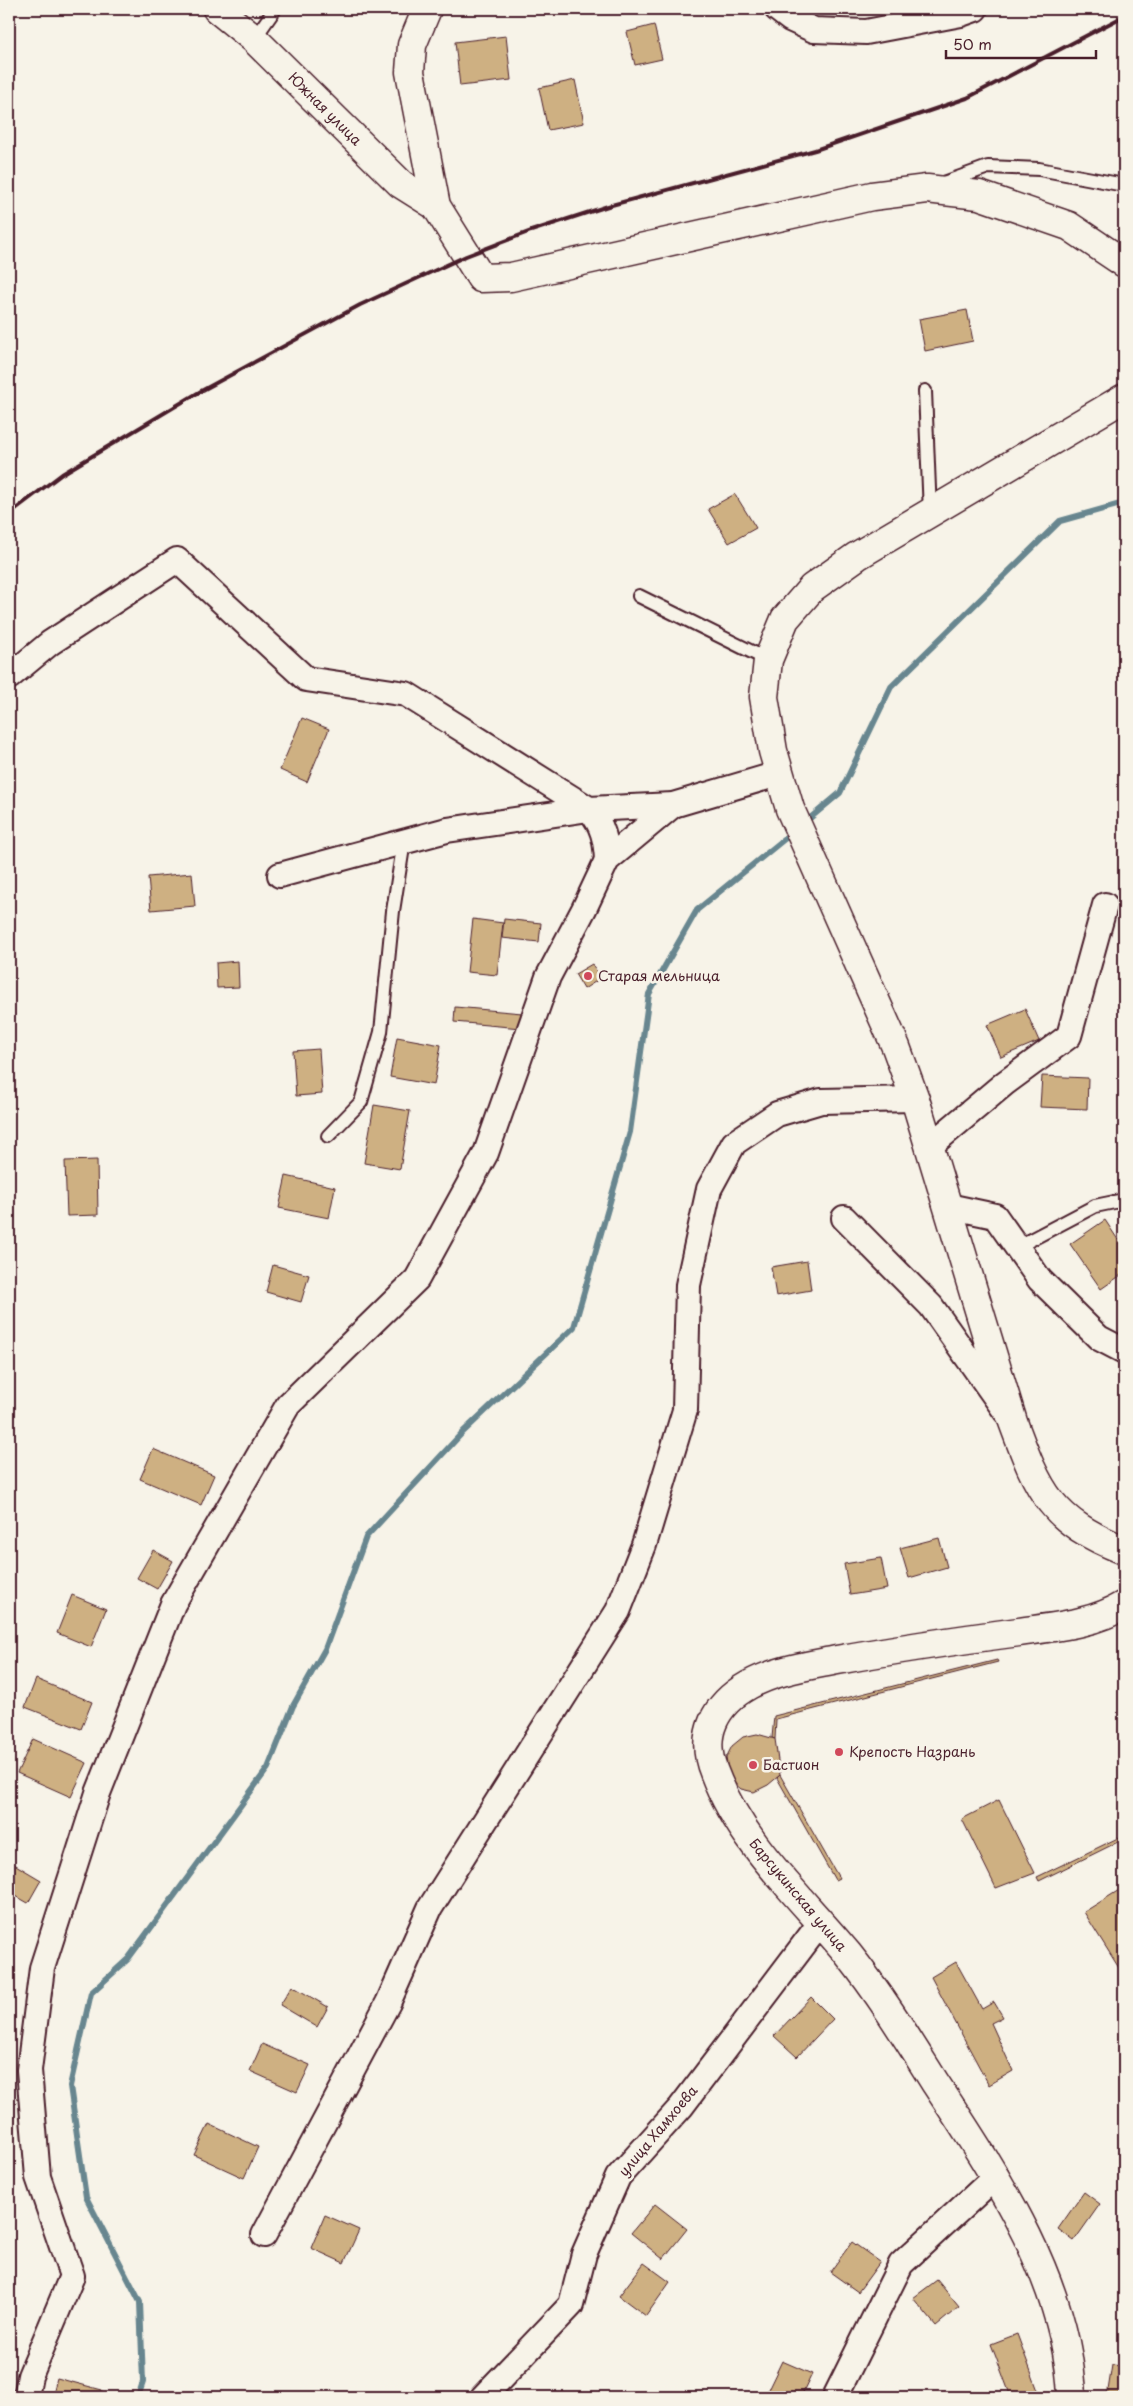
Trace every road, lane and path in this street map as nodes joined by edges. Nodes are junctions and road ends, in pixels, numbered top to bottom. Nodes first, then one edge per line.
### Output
1 (217, 9) edge
2 (275, 9) edge
3 (427, 9) edge
4 (777, 9) edge
5 (975, 9) edge
6 (254, 39) junction
7 (1124, 185) edge
8 (927, 189) junction
9 (436, 206) junction
10 (1124, 263) edge
11 (925, 391) dead end
12 (1124, 398) edge
13 (930, 514) junction
14 (639, 596) dead end
15 (768, 660) junction
16 (9, 677) edge
17 (778, 774) junction
18 (673, 805) junction
19 (589, 809) junction
20 (404, 841) junction
21 (607, 860) junction
22 (280, 875) dead end
23 (1105, 905) dead end
24 (915, 1099) junction
25 (328, 1136) dead end
26 (930, 1146) junction
27 (1124, 1200) edge
28 (948, 1206) junction
29 (844, 1218) dead end
30 (1016, 1247) junction
31 (1124, 1351) edge
32 (1013, 1422) junction
33 (1124, 1550) edge
34 (1124, 1605) edge
35 (820, 1922) junction
36 (996, 2176) junction
37 (264, 2236) dead end
38 (26, 2397) edge
39 (483, 2397) edge
40 (835, 2397) edge
41 (1072, 2397) edge

1 - 6 street, Южная улица
2 - 6 lane
3 - 9 street
4 - 5 street
6 - 9 street, Южная улица
7 - 8 lane
8 - 9 street
8 - 10 street
11 - 13 lane
12 - 13 street
13 - 15 street
14 - 15 lane
15 - 17 street
16 - 19 street
17 - 18 street
17 - 24 street
18 - 19 street
18 - 21 street
19 - 20 street
19 - 21 street
20 - 22 street
20 - 25 lane
21 - 38 street
23 - 26 street
24 - 26 street
24 - 37 street
26 - 28 street
27 - 30 lane
28 - 30 street
28 - 32 street
29 - 32 street
30 - 31 street
32 - 33 street
34 - 35 street, Барсукинская улица
35 - 36 street, Барсукинская улица
35 - 39 street, улица Хамхоева
36 - 40 street
36 - 41 street, Барсукинская улица

